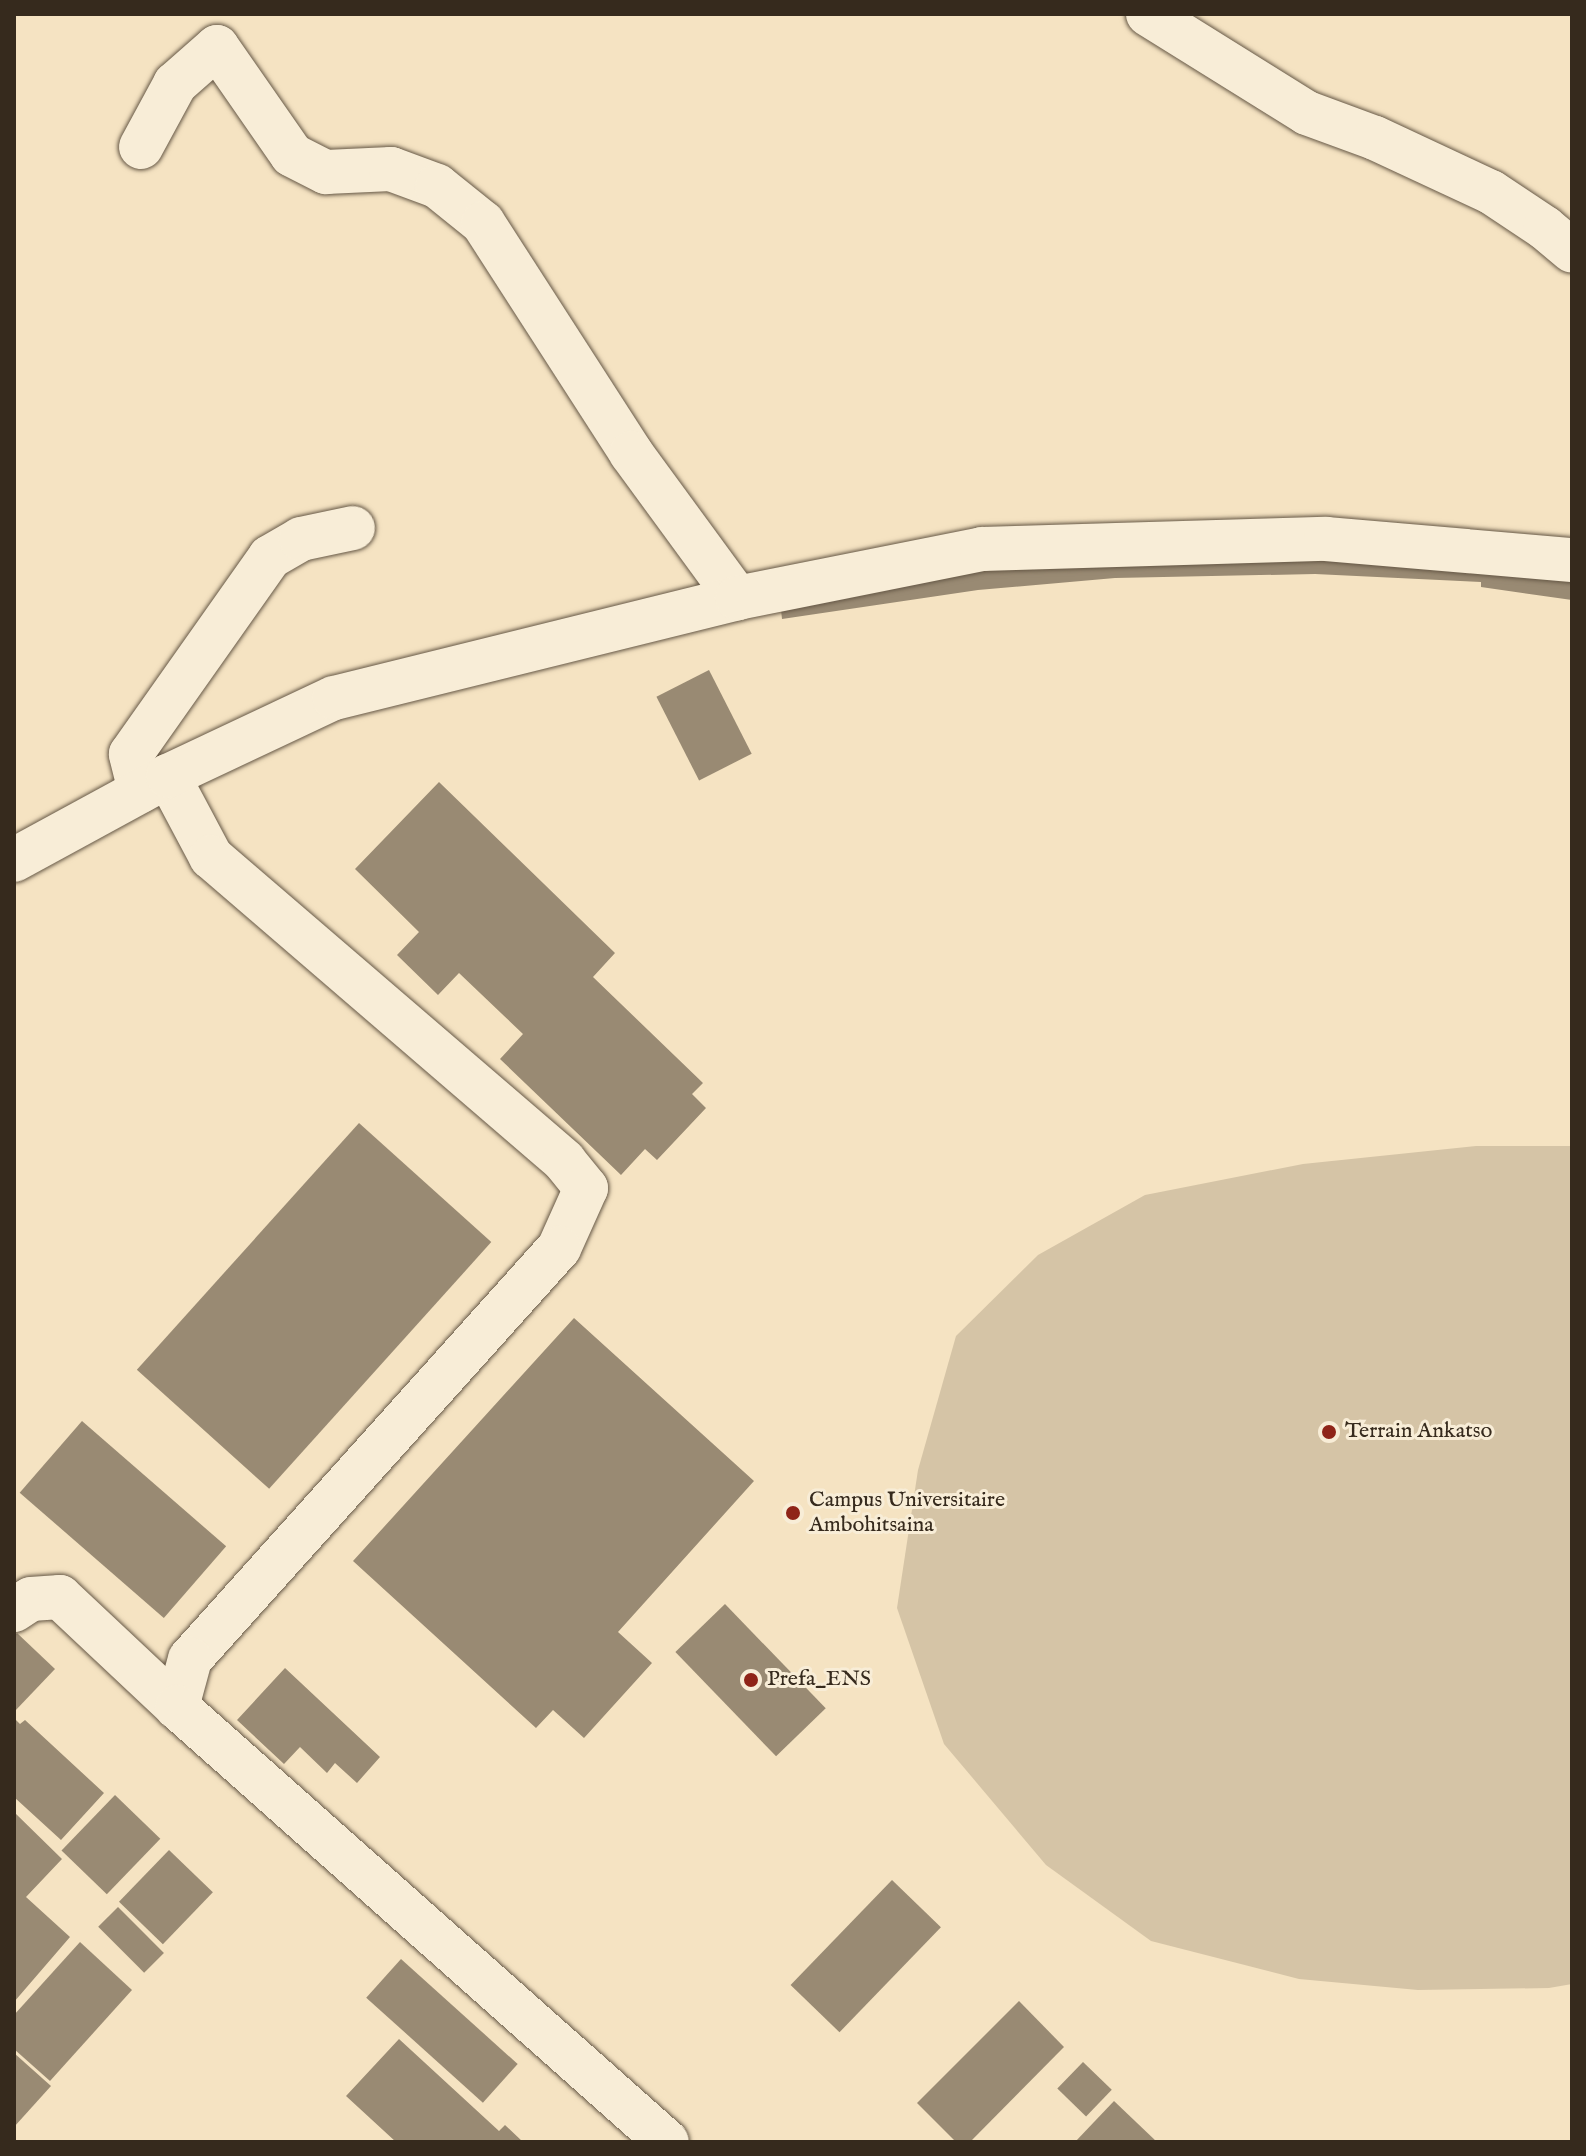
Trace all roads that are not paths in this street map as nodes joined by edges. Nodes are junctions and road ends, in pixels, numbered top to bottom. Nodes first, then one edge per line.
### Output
1 (1148, 14) edge
2 (141, 147) dead end
3 (1572, 251) edge
4 (353, 528) dead end
5 (1572, 560) edge
6 (737, 598) junction
7 (154, 784) junction
8 (14, 860) edge
9 (14, 1610) edge
10 (177, 1707) junction
11 (667, 2142) edge

1 - 3 street
2 - 6 street
4 - 7 street
5 - 6 street
6 - 7 street
7 - 8 street
7 - 10 street
9 - 10 street
10 - 11 street

